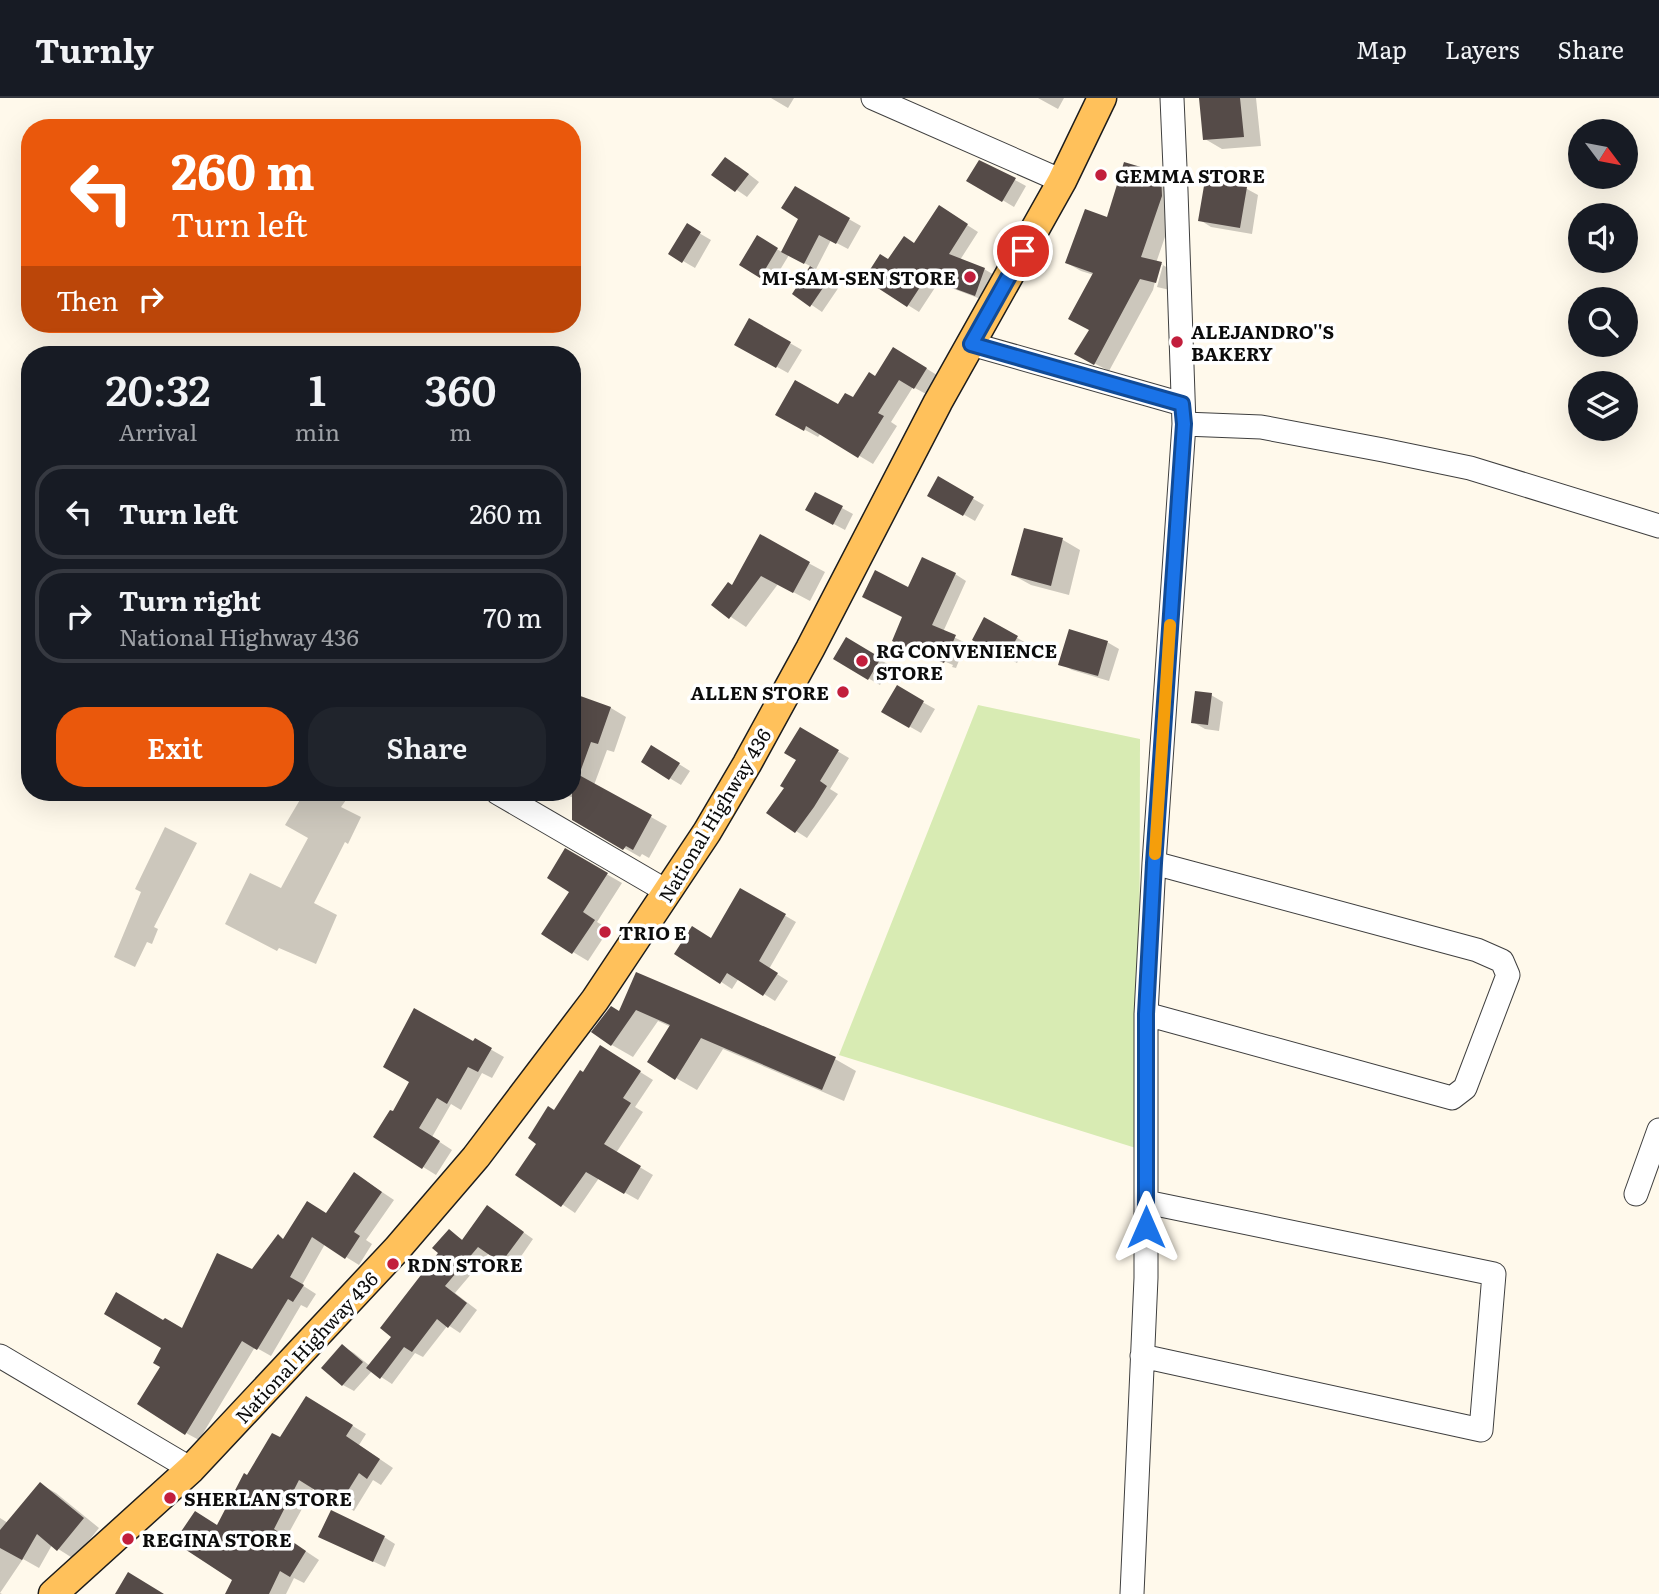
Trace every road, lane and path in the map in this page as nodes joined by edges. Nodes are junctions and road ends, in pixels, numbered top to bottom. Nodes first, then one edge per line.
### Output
1 (873, 98) edge
2 (1102, 98) edge
3 (1172, 98) edge
4 (1062, 181) junction
5 (971, 344) junction
6 (1183, 414) junction
7 (1659, 526) edge
8 (512, 801) edge
9 (1154, 863) junction
10 (668, 892) junction
11 (1146, 1014) junction
12 (1659, 1130) edge
13 (1636, 1194) dead end
14 (1146, 1202) junction
15 (0, 1356) edge
16 (1142, 1356) junction
17 (191, 1469) junction
18 (53, 1594) edge
19 (1132, 1594) edge

1 - 4 street
2 - 4 main road, National Highway 436
3 - 6 street
4 - 5 main road, National Highway 436
5 - 6 street
5 - 10 main road, National Highway 436
6 - 7 street
6 - 9 street
8 - 10 street
9 - 11 street
9 - 11 street
10 - 17 main road, National Highway 436
11 - 14 street
12 - 13 street
14 - 16 street
14 - 16 street
15 - 17 street
16 - 19 street
17 - 18 main road, National Highway 436

